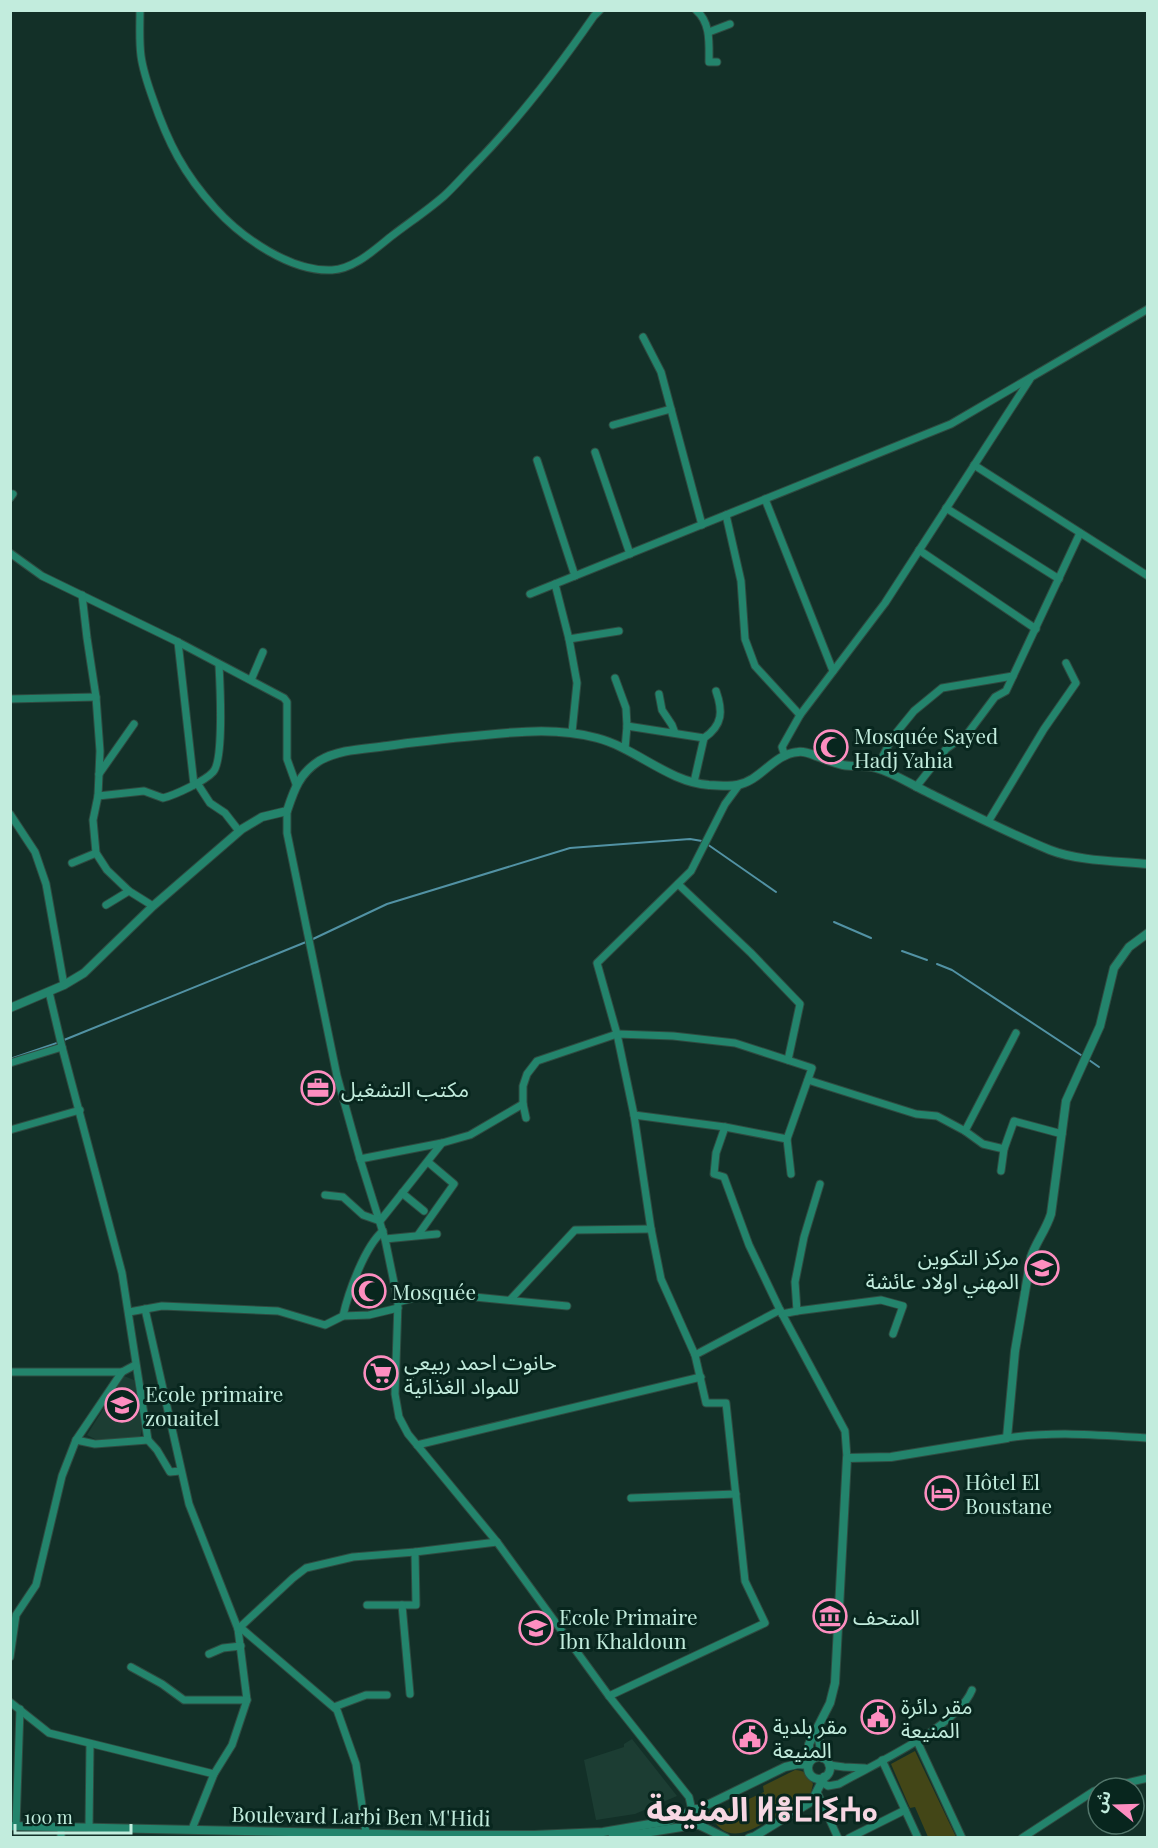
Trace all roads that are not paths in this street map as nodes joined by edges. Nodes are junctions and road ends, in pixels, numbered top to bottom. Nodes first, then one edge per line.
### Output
1 (140, 10) edge
2 (600, 10) edge
3 (696, 10) edge
4 (730, 24) dead end
5 (709, 33) junction
6 (717, 62) dead end
7 (1148, 309) edge
8 (643, 337) dead end
9 (1031, 377) junction
10 (671, 409) junction
11 (613, 425) dead end
12 (596, 452) dead end
13 (537, 460) dead end
14 (974, 465) junction
15 (765, 499) junction
16 (946, 508) junction
17 (726, 515) junction
18 (702, 525) junction
19 (1080, 532) junction
20 (919, 550) junction
21 (10, 553) edge
22 (630, 554) junction
23 (574, 576) junction
24 (1148, 576) edge
25 (1059, 579) junction
26 (555, 584) junction
27 (530, 594) dead end
28 (82, 595) junction
29 (1036, 629) junction
30 (619, 631) dead end
31 (569, 639) junction
32 (178, 642) junction
33 (263, 652) dead end
34 (1066, 663) dead end
35 (219, 665) junction
36 (833, 671) junction
37 (1013, 676) junction
38 (615, 678) dead end
39 (251, 680) junction
40 (716, 691) dead end
41 (659, 694) dead end
42 (96, 697) junction
43 (10, 699) edge
44 (800, 715) junction
45 (134, 724) dead end
46 (627, 726) junction
47 (572, 732) junction
48 (675, 733) junction
49 (704, 738) junction
50 (625, 749) junction
51 (785, 756) junction
52 (877, 768) junction
53 (99, 774) junction
54 (694, 782) junction
55 (195, 784) junction
56 (296, 784) junction
57 (738, 785) junction
58 (916, 787) junction
59 (98, 796) junction
60 (287, 811) junction
61 (10, 814) edge
62 (988, 822) junction
63 (239, 831) junction
64 (96, 853) junction
65 (72, 863) dead end
66 (1148, 864) edge
67 (678, 884) junction
68 (129, 891) junction
69 (106, 905) dead end
70 (153, 906) junction
71 (1148, 933) edge
72 (64, 985) junction
73 (50, 992) junction
74 (10, 1008) edge
75 (1016, 1033) dead end
76 (617, 1034) junction
77 (62, 1047) junction
78 (788, 1060) junction
79 (10, 1063) edge
80 (808, 1080) junction
81 (523, 1104) junction
82 (80, 1110) junction
83 (634, 1115) junction
84 (526, 1118) dead end
85 (725, 1127) junction
86 (10, 1130) edge
87 (965, 1131) junction
88 (1062, 1134) junction
89 (787, 1140) junction
90 (442, 1143) junction
91 (1004, 1149) junction
92 (360, 1159) junction
93 (428, 1162) junction
94 (1001, 1172) dead end
95 (791, 1174) dead end
96 (820, 1184) dead end
97 (402, 1193) junction
98 (325, 1195) dead end
99 (424, 1210) dead end
100 (380, 1221) junction
101 (651, 1229) junction
102 (383, 1231) junction
103 (437, 1234) dead end
104 (418, 1235) junction
105 (385, 1239) junction
106 (510, 1300) junction
107 (398, 1305) junction
108 (567, 1306) dead end
109 (145, 1309) junction
110 (797, 1311) junction
111 (129, 1312) junction
112 (781, 1312) junction
113 (343, 1316) junction
114 (893, 1334) dead end
115 (695, 1355) junction
116 (135, 1365) junction
117 (10, 1372) edge
118 (122, 1372) junction
119 (701, 1377) junction
120 (1007, 1438) junction
121 (1148, 1438) edge
122 (76, 1440) junction
123 (148, 1440) junction
124 (417, 1445) junction
125 (847, 1458) junction
126 (180, 1471) junction
127 (736, 1494) junction
128 (631, 1498) dead end
129 (497, 1542) junction
130 (415, 1552) junction
131 (367, 1605) dead end
132 (402, 1605) junction
133 (240, 1628) junction
134 (241, 1646) junction
135 (209, 1654) dead end
136 (10, 1657) edge
137 (131, 1667) dead end
138 (972, 1690) dead end
139 (410, 1694) dead end
140 (387, 1695) dead end
141 (609, 1696) junction
142 (248, 1700) junction
143 (10, 1701) edge
144 (334, 1707) junction
145 (20, 1709) junction
146 (820, 1720) junction
147 (917, 1741) junction
148 (90, 1744) junction
149 (882, 1760) junction
150 (826, 1761) junction
151 (810, 1763) junction
152 (867, 1767) junction
153 (14, 1771) edge
154 (214, 1774) junction
155 (821, 1780) junction
156 (817, 1792) junction
157 (1086, 1796) edge
158 (905, 1810) junction
159 (693, 1811) junction
160 (696, 1825) junction
161 (13, 1826) edge
162 (61, 1827) junction
163 (89, 1828) junction
164 (192, 1829) junction
165 (651, 1831) edge
166 (139, 1833) edge
167 (366, 1833) junction
168 (431, 1836) edge
169 (535, 1836) edge
170 (753, 1837) edge
171 (61, 1838) edge
172 (726, 1838) edge
173 (838, 1838) edge
174 (849, 1838) edge
175 (918, 1838) edge
176 (962, 1838) edge
177 (1022, 1838) edge

1 - 2 street
3 - 5 street
4 - 5 street
5 - 6 street
7 - 9 street
8 - 10 street
9 - 14 street
9 - 15 street
10 - 11 street
10 - 18 street
12 - 22 street
13 - 23 street
14 - 16 street
14 - 19 street
15 - 17 street
15 - 36 street
16 - 20 street
16 - 25 street
17 - 18 street
17 - 44 street
18 - 22 street
19 - 24 street
19 - 25 street
20 - 29 street
20 - 36 street
21 - 28 street
22 - 23 street
23 - 26 street
25 - 29 street
26 - 27 street
26 - 31 street
28 - 32 street
28 - 42 street
29 - 37 street
30 - 31 street
31 - 47 street
32 - 35 street
32 - 55 street
33 - 39 street
34 - 62 street
35 - 39 street
35 - 55 street
36 - 44 street
37 - 52 street
37 - 58 street
38 - 46 street
39 - 56 street
40 - 49 street
41 - 48 street
42 - 43 street
42 - 53 street
44 - 51 street
45 - 53 street
46 - 48 street
46 - 50 street
47 - 50 street
47 - 56 street
48 - 49 street
49 - 54 street
50 - 54 street
51 - 52 street
51 - 57 street
52 - 58 street
53 - 59 street
54 - 57 street
55 - 59 street
55 - 63 street
56 - 60 street
57 - 67 street
58 - 62 street
59 - 64 street
60 - 63 street
60 - 92 street
61 - 72 street
62 - 66 street
63 - 70 street
64 - 65 street
64 - 68 street
67 - 76 street
67 - 78 street
68 - 69 street
68 - 70 street
70 - 72 street
71 - 88 street
72 - 73 street
73 - 74 street
73 - 77 street
75 - 87 street
76 - 78 street
76 - 81 street
76 - 83 street
77 - 79 street
77 - 82 street
78 - 80 street
80 - 87 street
80 - 89 street
81 - 84 street
81 - 90 street
82 - 86 street
82 - 111 street
83 - 85 street
83 - 101 street
85 - 89 street
85 - 112 street
87 - 91 street
88 - 91 street
88 - 120 street
89 - 95 street
90 - 92 street
90 - 93 street
91 - 94 street
92 - 100 street
93 - 97 street
93 - 104 street
96 - 110 street
97 - 99 street
97 - 100 street
98 - 100 street
100 - 102 street
101 - 106 street
101 - 115 street
102 - 105 street
102 - 113 street
103 - 104 street
104 - 105 street
105 - 107 street
106 - 107 street
106 - 108 street
107 - 113 street
107 - 124 street
109 - 111 street
109 - 113 street
109 - 126 street
110 - 112 street
110 - 114 street
111 - 116 street
112 - 115 street
112 - 125 street
115 - 119 street
116 - 118 street
116 - 123 street
117 - 118 street
118 - 122 street
119 - 124 street
119 - 127 street
120 - 121 street
120 - 125 street
122 - 123 street
122 - 136 street
123 - 126 street
124 - 129 street
125 - 146 street
126 - 133 street
127 - 128 street
127 - 141 street
129 - 130 street
129 - 141 street
130 - 132 street
130 - 133 street
131 - 132 street
132 - 139 street
133 - 134 street
133 - 144 street
134 - 135 street
134 - 142 street
137 - 142 street
138 - 147 street
140 - 144 street
141 - 159 street
142 - 154 street
143 - 145 street
144 - 167 street
145 - 148 street
145 - 153 street
146 - 150 street
146 - 151 street
147 - 149 street
147 - 176 street
148 - 154 street
148 - 163 street
149 - 152 street
149 - 158 street
150 - 151 street
150 - 152 street
150 - 155 street
151 - 155 street
151 - 159 street, Boulevard Larbi Ben M'Hidi
152 - 155 street
153 - 161 street
154 - 164 street
155 - 156 street
156 - 170 street
156 - 173 street
157 - 177 street
158 - 174 street
158 - 175 street
159 - 160 street
159 - 165 street, Boulevard Larbi Ben M'Hidi
160 - 165 street, Boulevard Larbi Ben M'Hidi
160 - 172 street
161 - 162 street, Boulevard Larbi Ben M'Hidi
162 - 163 street, Boulevard Larbi Ben M'Hidi
162 - 171 street
163 - 166 street, Boulevard Larbi Ben M'Hidi
164 - 166 street, Boulevard Larbi Ben M'Hidi
164 - 167 street, Boulevard Larbi Ben M'Hidi
165 - 169 street, Boulevard Larbi Ben M'Hidi
167 - 168 street, Boulevard Larbi Ben M'Hidi
168 - 169 street, Boulevard Larbi Ben M'Hidi

